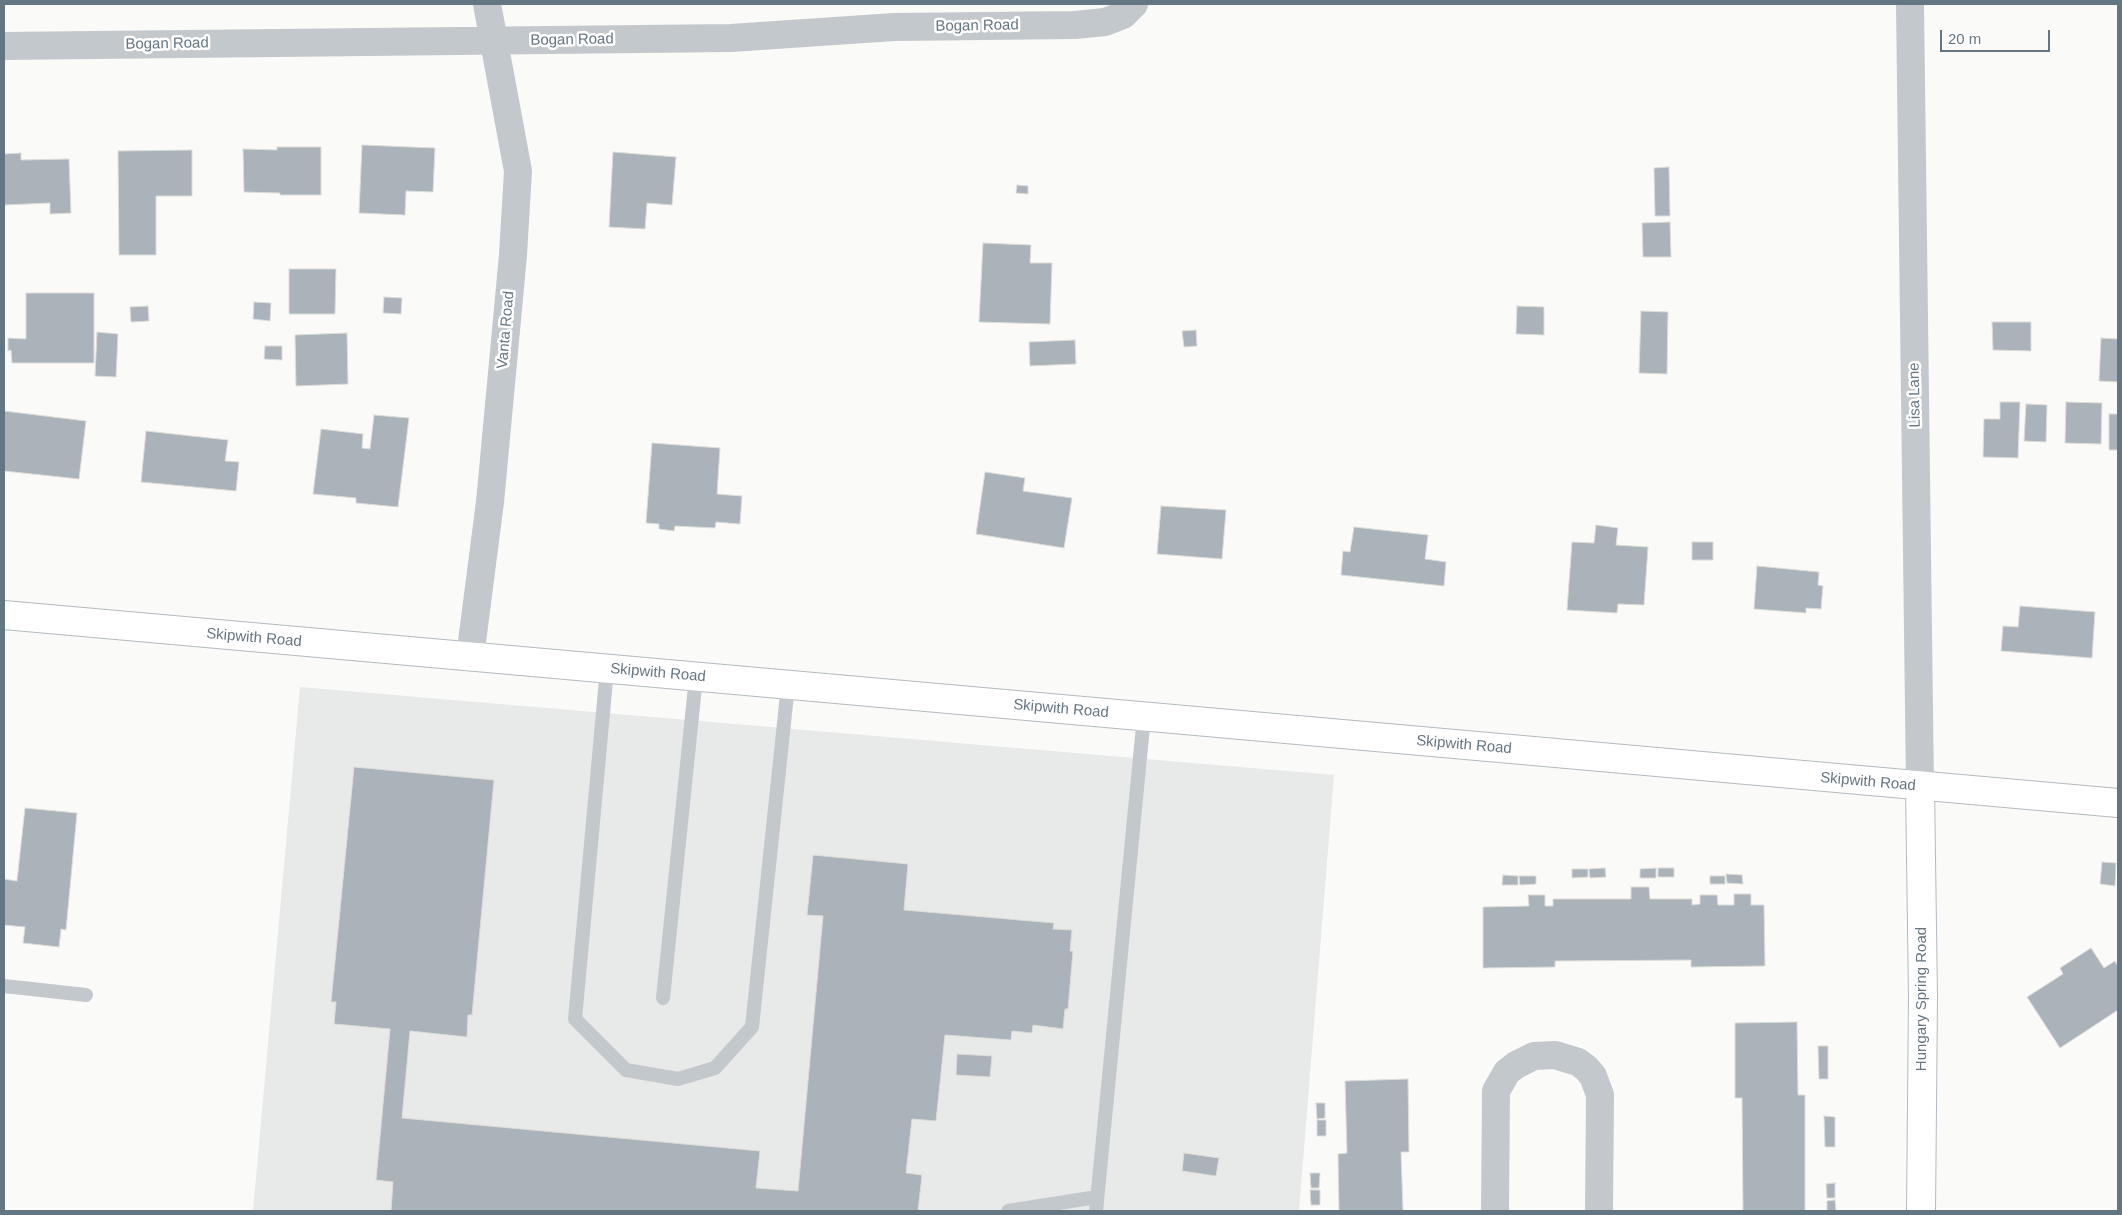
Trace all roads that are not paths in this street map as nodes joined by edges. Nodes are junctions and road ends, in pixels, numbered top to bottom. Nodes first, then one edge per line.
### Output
1 (487, 4) edge
2 (1134, 4) edge
3 (1910, 4) edge
4 (494, 41) junction
5 (4, 46) edge
6 (4, 615) edge
7 (470, 657) junction
8 (607, 669) junction
9 (696, 677) junction
10 (788, 685) junction
11 (1144, 716) junction
12 (1920, 787) junction
13 (2118, 803) edge
14 (4, 986) edge
15 (86, 995) dead end
16 (663, 998) dead end
17 (1097, 1197) junction
18 (1008, 1211) edge
19 (1096, 1211) edge
20 (1495, 1211) edge
21 (1600, 1211) edge
22 (1921, 1211) edge

1 - 4 street, Vanta Road
2 - 4 street, Bogan Road
3 - 12 street, Lisa Lane
4 - 5 street, Bogan Road
4 - 7 street, Vanta Road
6 - 7 main road, Skipwith Road
7 - 8 main road, Skipwith Road
8 - 9 main road, Skipwith Road
8 - 10 lane
9 - 10 main road, Skipwith Road
9 - 16 lane
10 - 11 main road, Skipwith Road
11 - 12 main road, Skipwith Road
11 - 17 lane
12 - 13 main road, Skipwith Road
12 - 22 main road, Hungary Spring Road
14 - 15 lane
17 - 18 lane
17 - 19 lane
20 - 21 street

